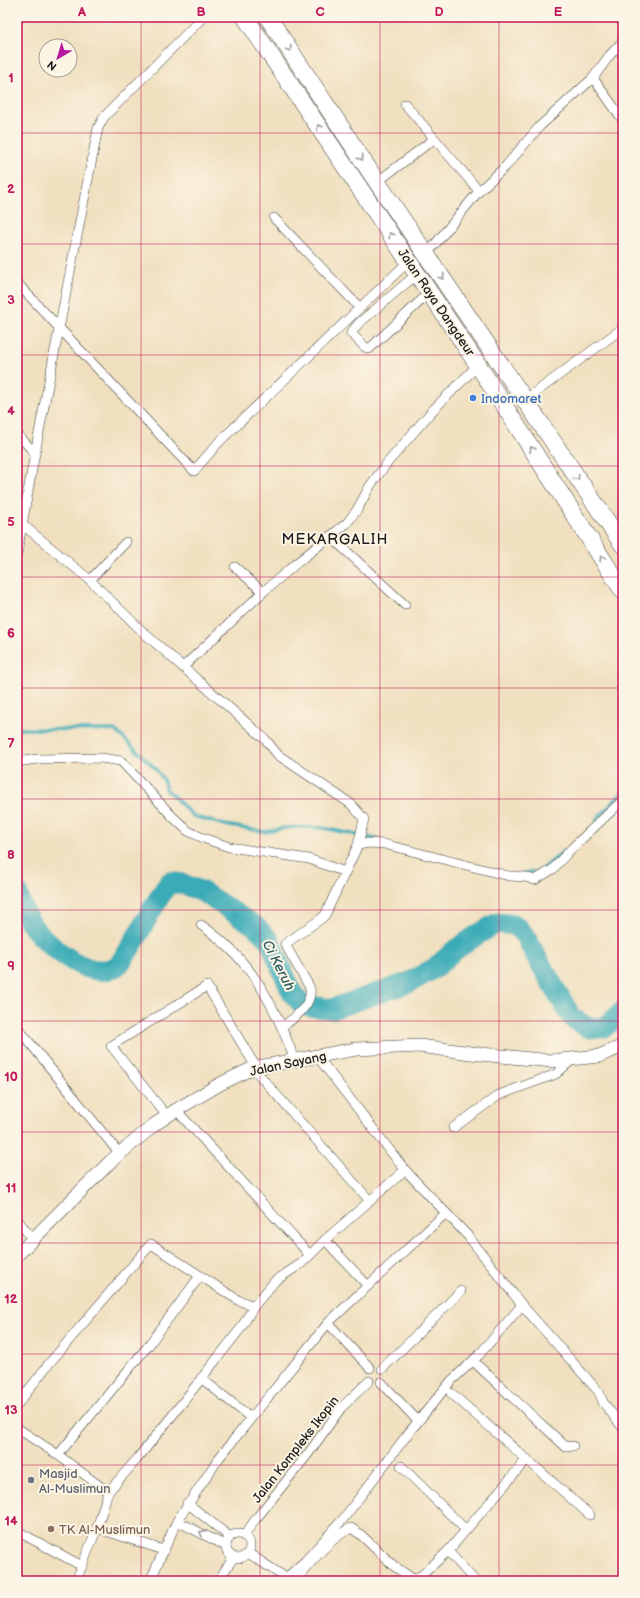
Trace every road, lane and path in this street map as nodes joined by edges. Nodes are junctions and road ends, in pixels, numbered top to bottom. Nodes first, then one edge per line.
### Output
1 (203, 17) edge
2 (245, 17) edge
3 (268, 17) edge
4 (623, 41) edge
5 (593, 78) junction
6 (405, 104) dead end
7 (623, 120) edge
8 (434, 139) junction
9 (377, 182) junction
10 (480, 192) junction
11 (274, 218) dead end
12 (427, 254) junction
13 (413, 268) junction
14 (17, 283) edge
15 (430, 292) junction
16 (360, 308) junction
17 (59, 328) junction
18 (623, 328) edge
19 (478, 365) junction
20 (525, 400) junction
21 (17, 434) edge
22 (35, 453) junction
23 (20, 522) edge
24 (330, 536) junction
25 (126, 542) dead end
26 (623, 545) edge
27 (17, 553) edge
28 (235, 567) dead end
29 (90, 580) junction
30 (623, 591) edge
31 (263, 592) junction
32 (405, 605) dead end
33 (183, 667) junction
34 (17, 762) edge
35 (623, 800) edge
36 (358, 840) junction
37 (345, 872) junction
38 (201, 924) dead end
39 (17, 1027) edge
40 (282, 1028) junction
41 (623, 1046) edge
42 (317, 1056) junction
43 (573, 1059) junction
44 (295, 1061) junction
45 (254, 1068) junction
46 (172, 1113) junction
47 (453, 1128) dead end
48 (119, 1153) junction
49 (405, 1170) junction
50 (370, 1201) junction
51 (446, 1213) junction
52 (17, 1220) edge
53 (33, 1240) junction
54 (325, 1240) junction
55 (310, 1255) junction
56 (17, 1256) edge
57 (200, 1276) junction
58 (368, 1286) junction
59 (461, 1291) dead end
60 (522, 1305) junction
61 (254, 1306) junction
62 (328, 1323) junction
63 (473, 1361) junction
64 (370, 1368) junction
65 (382, 1370) junction
66 (201, 1378) junction
67 (370, 1381) junction
68 (381, 1382) junction
69 (452, 1393) dead end
70 (17, 1405) edge
71 (251, 1418) junction
72 (418, 1421) junction
73 (17, 1428) edge
74 (623, 1428) edge
75 (573, 1446) dead end
76 (58, 1455) junction
77 (527, 1459) junction
78 (400, 1466) dead end
79 (108, 1492) junction
80 (187, 1503) junction
81 (590, 1515) dead end
82 (176, 1521) junction
83 (98, 1528) junction
84 (466, 1530) junction
85 (17, 1531) edge
86 (244, 1536) junction
87 (228, 1541) junction
88 (163, 1550) junction
89 (448, 1551) junction
90 (248, 1553) junction
91 (234, 1557) junction
92 (82, 1566) junction
93 (290, 1580) edge
94 (412, 1580) edge
95 (76, 1581) edge
96 (150, 1581) edge
97 (220, 1581) edge
98 (475, 1581) edge

1 - 17 street
13 -> 2 highway, Jalan Raya Dangdeur
3 -> 9 highway, Jalan Raya Dangdeur
4 - 5 street
5 - 7 street
5 - 10 street
6 - 8 street
8 - 9 street
8 - 10 street
9 - 12 highway, Jalan Raya Dangdeur
10 - 12 street
11 - 16 street
12 -> 20 highway, Jalan Raya Dangdeur
13 - 15 highway, Jalan Raya Dangdeur
13 - 15 street
13 - 16 street
14 - 17 street
15 - 19 highway, Jalan Raya Dangdeur
16 - 17 street
17 - 22 street
18 - 20 street
19 - 24 street
30 -> 19 highway, Jalan Raya Dangdeur
20 -> 26 highway, Jalan Raya Dangdeur
21 - 22 street
22 - 23 street
23 - 27 street
23 - 29 street
24 - 31 street
24 - 32 street
25 - 29 street
28 - 31 street
29 - 33 street
31 - 33 street
33 - 36 street
34 - 37 street
35 - 36 street
36 - 37 street
37 - 40 street
38 - 40 street
39 - 48 street
40 - 44 street
41 - 43 main road, Jalan Sayang
42 - 43 main road, Jalan Sayang
42 - 44 main road, Jalan Sayang
42 - 49 street
43 - 47 street
44 - 45 main road, Jalan Sayang
45 - 46 main road, Jalan Sayang
45 - 46 street
45 - 50 street
46 - 48 main road, Jalan Sayang
46 - 55 street
48 - 53 main road, Jalan Sayang
49 - 50 street
49 - 51 street
50 - 54 street
51 - 58 street
51 - 60 street
52 - 53 street
53 - 56 main road, Jalan Sayang
54 - 55 street
54 - 58 street
55 - 61 street
57 - 61 street
57 - 70 street
57 - 76 street
58 - 62 street
59 - 65 street
60 - 63 street
60 - 74 street
61 - 66 street
62 - 64 street
62 - 71 street
63 - 72 street
63 - 75 street
64 - 65 street
64 - 67 street
65 - 68 street
66 - 71 street
66 - 79 street
67 - 68 street
67 - 86 street, Jalan Kompleks Ikopin
68 - 72 street
69 - 77 street
71 - 80 street
72 - 93 street
73 - 76 street
76 - 79 street
77 - 81 street
77 - 84 street
78 - 84 street
79 - 83 street
80 - 82 street
80 - 87 street
87 -> 82 street
82 - 88 street
83 - 88 street
83 - 92 street
84 - 89 street
85 - 92 street
86 - 87 street
86 - 90 street
87 - 91 street
88 - 96 street
89 - 94 street
89 - 98 street
90 - 91 street
90 - 93 street
91 - 97 street
92 - 95 street
93 - 94 street

